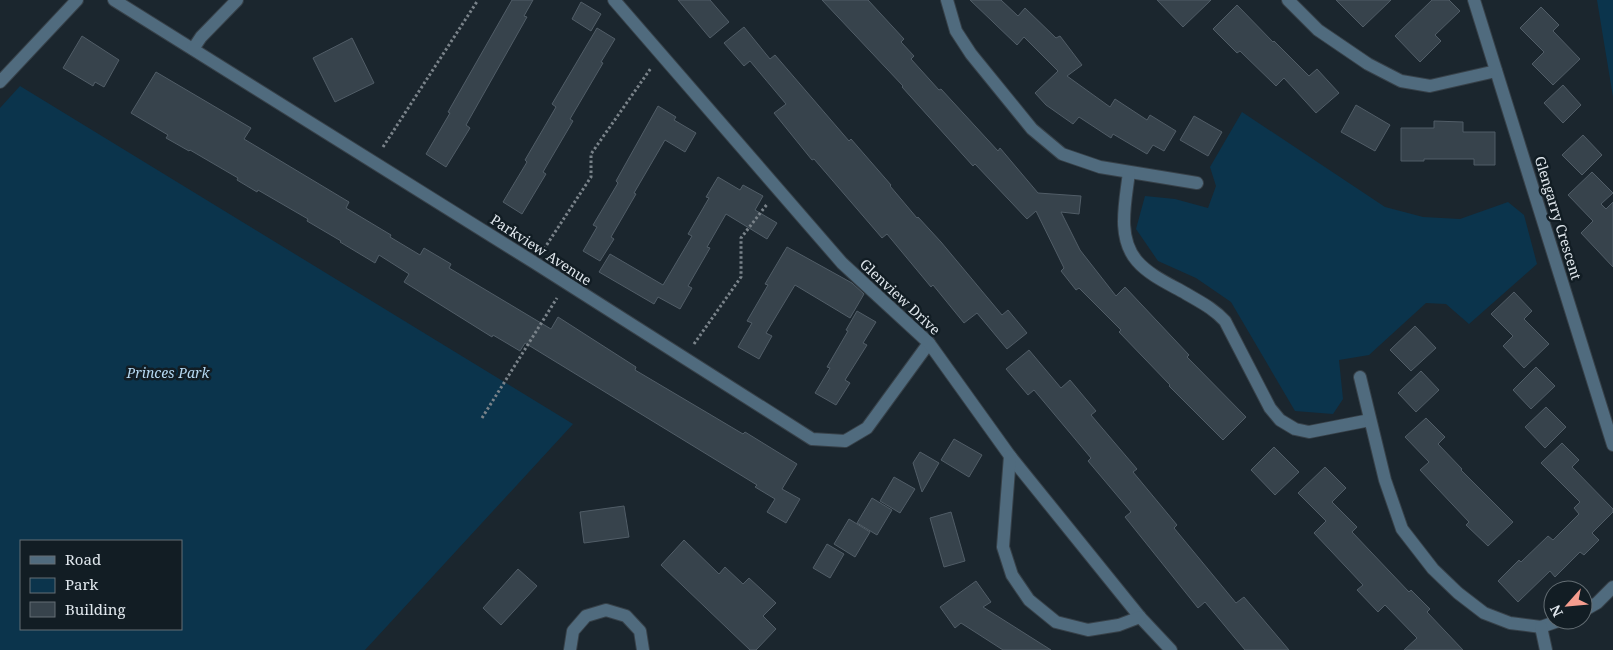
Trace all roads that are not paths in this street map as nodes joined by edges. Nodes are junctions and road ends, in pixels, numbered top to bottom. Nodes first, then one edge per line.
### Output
1 (77, 0) edge
2 (114, 0) edge
3 (237, 0) edge
4 (614, 0) edge
5 (947, 0) edge
6 (1288, 0) edge
7 (1474, 0) edge
8 (193, 49) junction
9 (1496, 71) junction
10 (0, 82) edge
11 (1129, 172) junction
12 (1197, 183) dead end
13 (929, 343) junction
14 (1360, 377) dead end
15 (1370, 420) junction
16 (1613, 445) edge
17 (1010, 456) junction
18 (1613, 587) edge
19 (1593, 605) edge
20 (1140, 617) junction
21 (1541, 627) joint
22 (570, 650) edge
23 (643, 650) edge
24 (1171, 650) edge
25 (1546, 650) edge

1 - 10 street
2 - 8 street, Parkview Avenue
3 - 8 street
4 - 13 street, Glenview Drive
5 - 11 street
6 - 9 street
7 - 9 street, Glengarry Crescent
8 - 13 street, Parkview Avenue
9 - 16 street, Glengarry Crescent
11 - 12 street
11 - 15 street
13 - 17 street, Glenview Drive
14 - 15 street
15 - 21 street
17 - 20 street, Glenview Drive
17 - 20 street
18 - 19 street
20 - 24 street, Glenview Drive
21 - 25 street
22 - 23 street

